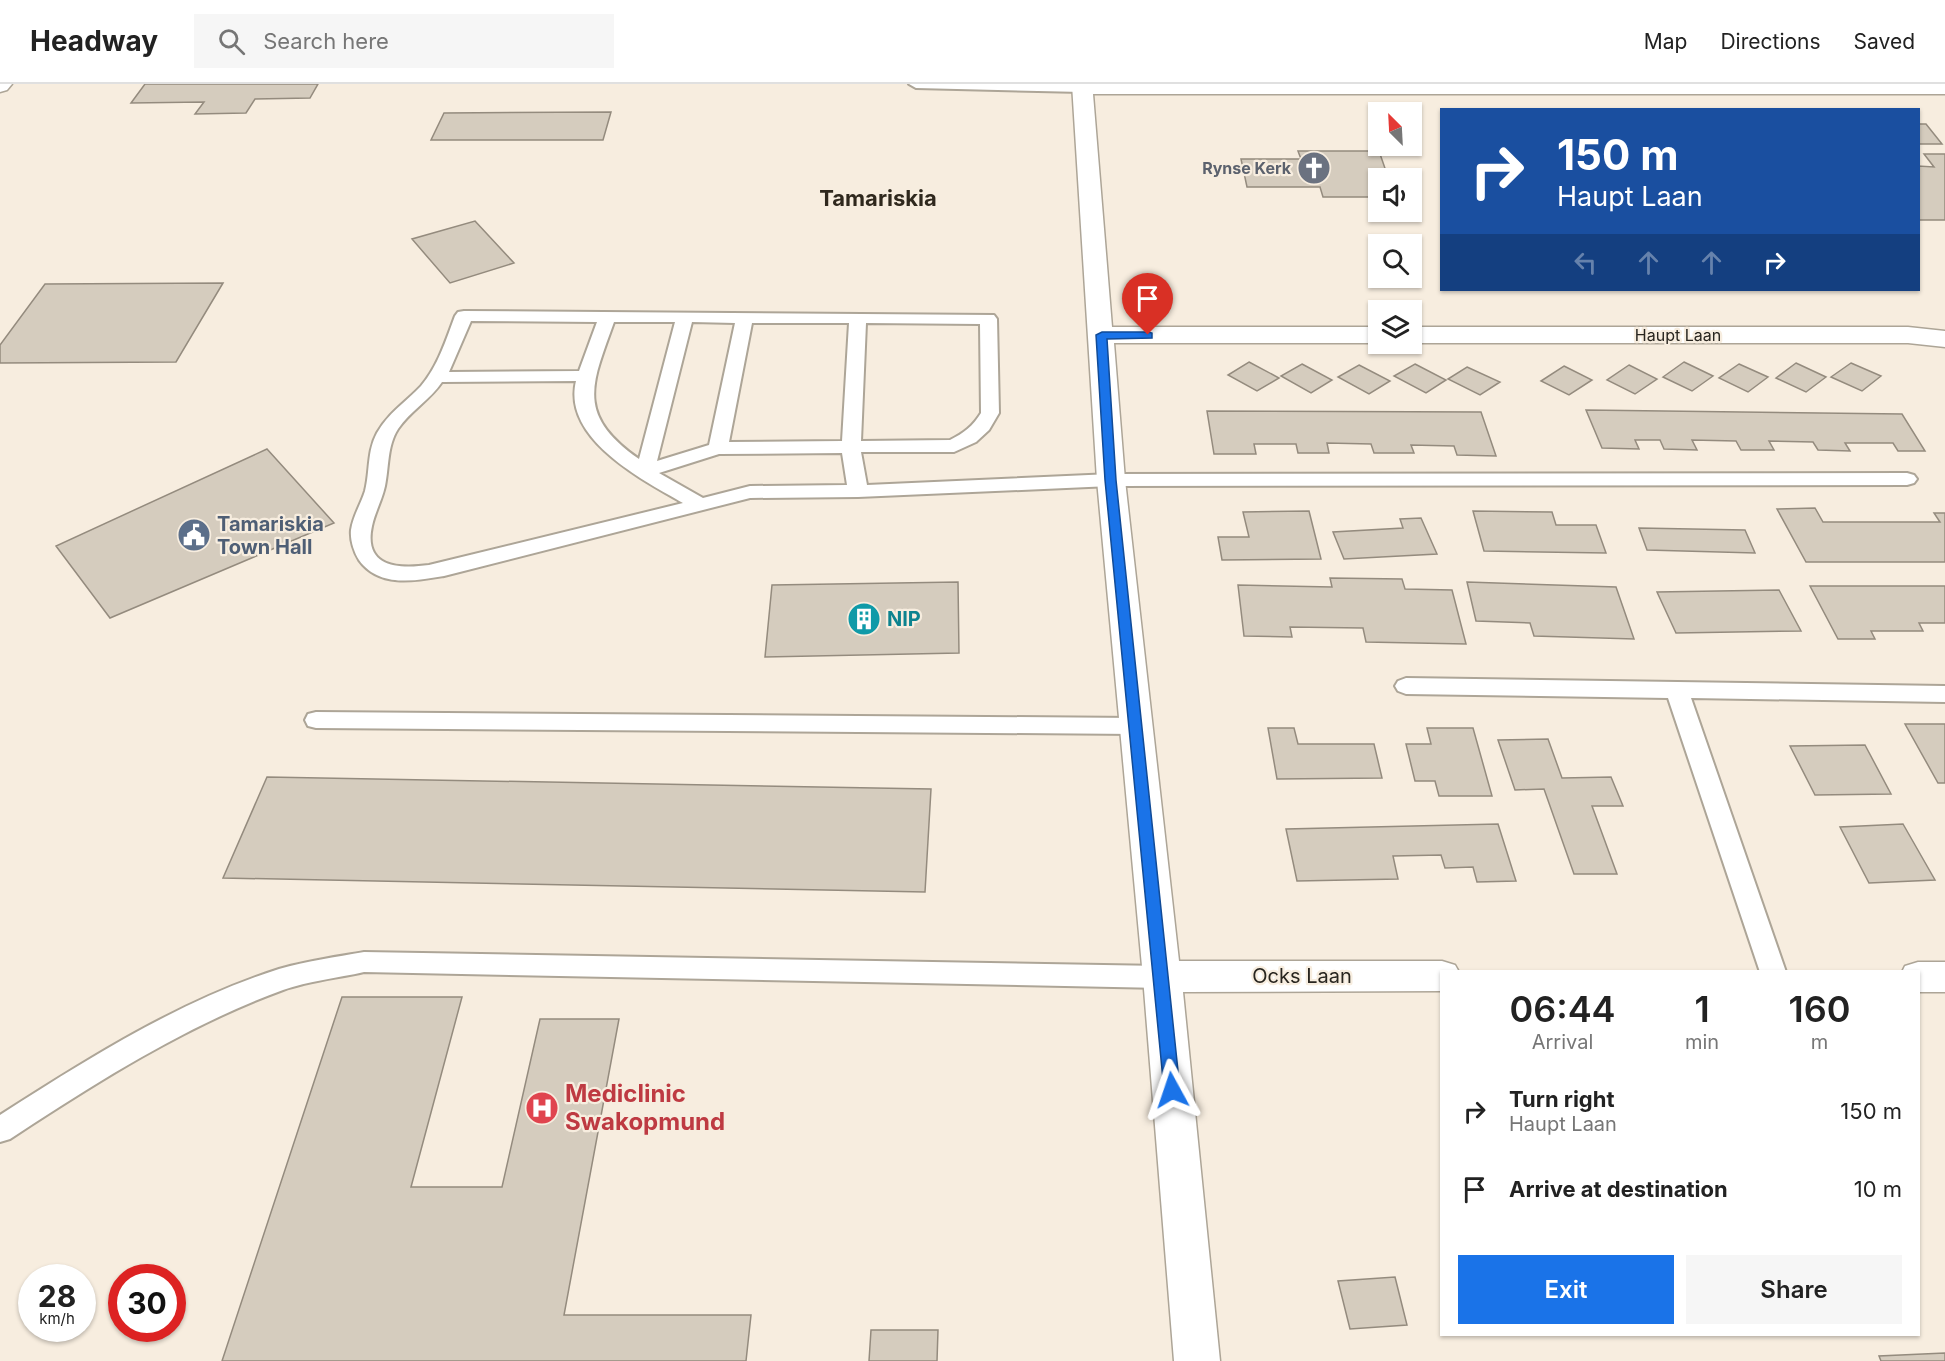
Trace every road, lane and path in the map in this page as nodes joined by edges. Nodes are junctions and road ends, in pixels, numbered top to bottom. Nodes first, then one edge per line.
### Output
1 (916, 84) edge
2 (1082, 86) edge
3 (1945, 88) edge
4 (608, 316) junction
5 (685, 317) junction
6 (745, 317) junction
7 (858, 318) junction
8 (1102, 335) junction
9 (1368, 335) edge
10 (1422, 335) edge
11 (1945, 339) edge
12 (588, 376) junction
13 (437, 377) junction
14 (851, 447) junction
15 (718, 448) junction
16 (645, 471) junction
17 (1907, 479) dead end
18 (1111, 480) junction
19 (858, 491) junction
20 (701, 505) junction
21 (1406, 686) dead end
22 (1677, 690) junction
23 (1945, 694) edge
24 (316, 720) dead end
25 (1136, 726) junction
26 (1772, 970) edge
27 (1162, 976) junction
28 (1440, 976) edge
29 (0, 1130) edge
30 (1197, 1361) edge

1 - 2 lane
2 - 3 street
2 - 8 street
4 - 5 lane
4 - 12 lane
4 - 13 lane
5 - 6 lane
5 - 16 lane
6 - 7 lane
6 - 15 lane
7 - 14 lane
7 - 14 lane
8 - 9 street
8 - 18 street
10 - 11 street, Haupt Laan
12 - 13 lane
12 - 16 lane
13 - 20 lane
14 - 15 lane
14 - 19 lane
15 - 16 lane
16 - 20 lane
17 - 18 lane
18 - 19 lane
18 - 25 street
19 - 20 lane
21 - 22 lane
22 - 23 lane
22 - 26 lane
24 - 25 lane
25 - 27 street
27 - 28 street, Ocks Laan
27 - 29 lane
27 - 30 street

